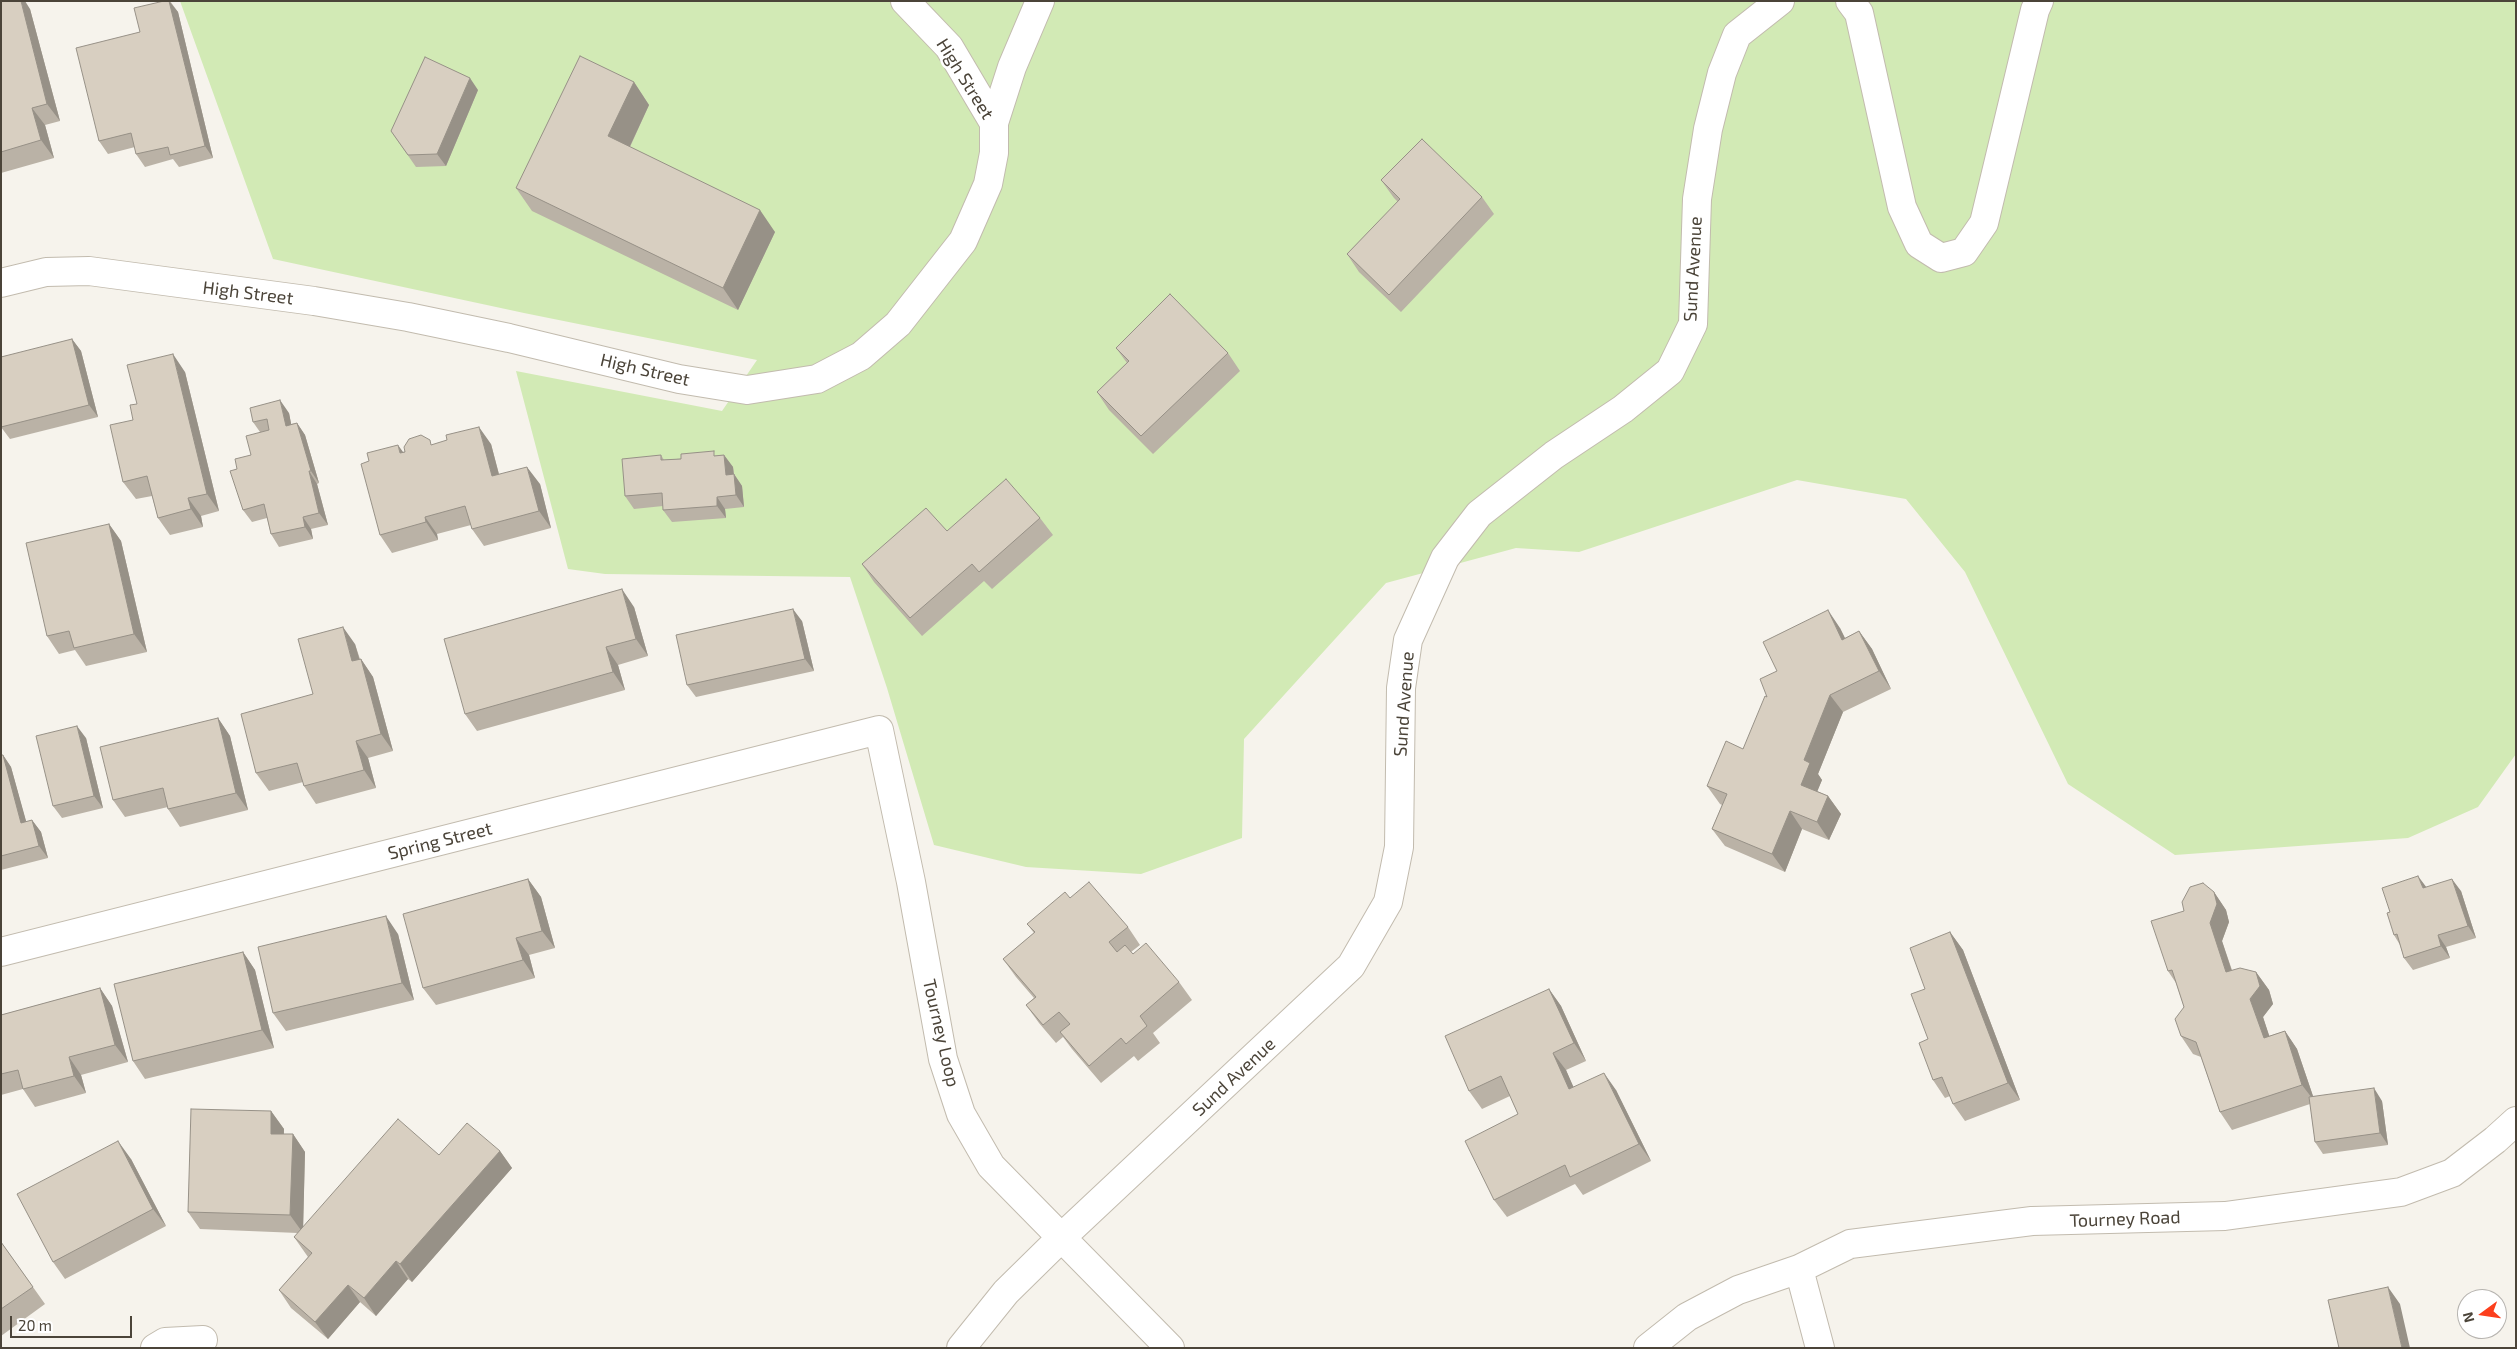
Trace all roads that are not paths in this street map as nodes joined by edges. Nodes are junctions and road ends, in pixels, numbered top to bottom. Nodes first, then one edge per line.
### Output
1 (904, 1) edge
2 (1040, 1) edge
3 (1780, 1) edge
4 (1850, 1) edge
5 (2039, 1) edge
6 (994, 123) junction
7 (1, 283) edge
8 (879, 730) joint
9 (1, 952) edge
10 (2516, 1121) edge
11 (1062, 1237) junction
12 (1799, 1269) junction
13 (203, 1340) dead end
14 (155, 1348) edge
15 (962, 1348) edge
16 (1170, 1348) edge
17 (1648, 1348) edge
18 (1820, 1348) edge

1 - 6 street, High Street
2 - 6 street
3 - 11 street, Sund Avenue
4 - 5 street
6 - 7 street, High Street
8 - 9 street, Spring Street
8 - 11 street, Tourney Loop
10 - 12 street, Tourney Road
11 - 15 street, Sund Avenue
11 - 16 street, Tourney Loop
12 - 17 street
12 - 18 street
13 - 14 street

